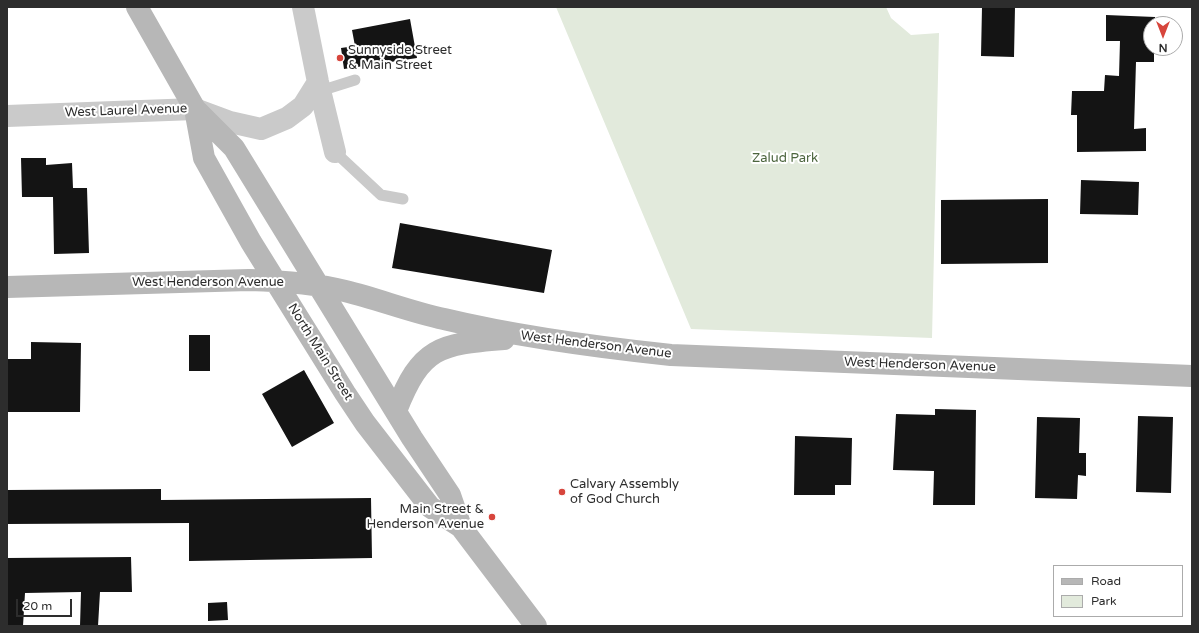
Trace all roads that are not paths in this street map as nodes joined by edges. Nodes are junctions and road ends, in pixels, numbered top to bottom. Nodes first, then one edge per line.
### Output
1 (137, 7) edge
2 (303, 7) edge
3 (356, 80) dead end
4 (319, 86) junction
5 (195, 109) junction
6 (7, 116) edge
7 (334, 152) joint
8 (403, 199) dead end
9 (276, 281) junction
10 (317, 285) junction
11 (7, 287) edge
12 (526, 337) junction
13 (1192, 376) edge
14 (396, 411) junction
15 (461, 527) junction
16 (536, 626) edge

1 - 5 main road, North Main Street
2 - 4 street
3 - 4 lane
4 - 5 street, West Laurel Avenue
4 - 7 street
5 - 6 street, West Laurel Avenue
5 - 9 main road, North Main Street
5 - 10 main road, North Main Street
7 - 8 lane
9 - 10 main road, West Henderson Avenue
9 - 11 main road, West Henderson Avenue
9 - 15 main road, North Main Street
10 - 12 main road, West Henderson Avenue
10 - 14 main road, North Main Street
12 - 13 main road, West Henderson Avenue
12 - 14 main road
14 - 15 main road, North Main Street
15 - 16 main road, North Main Street

